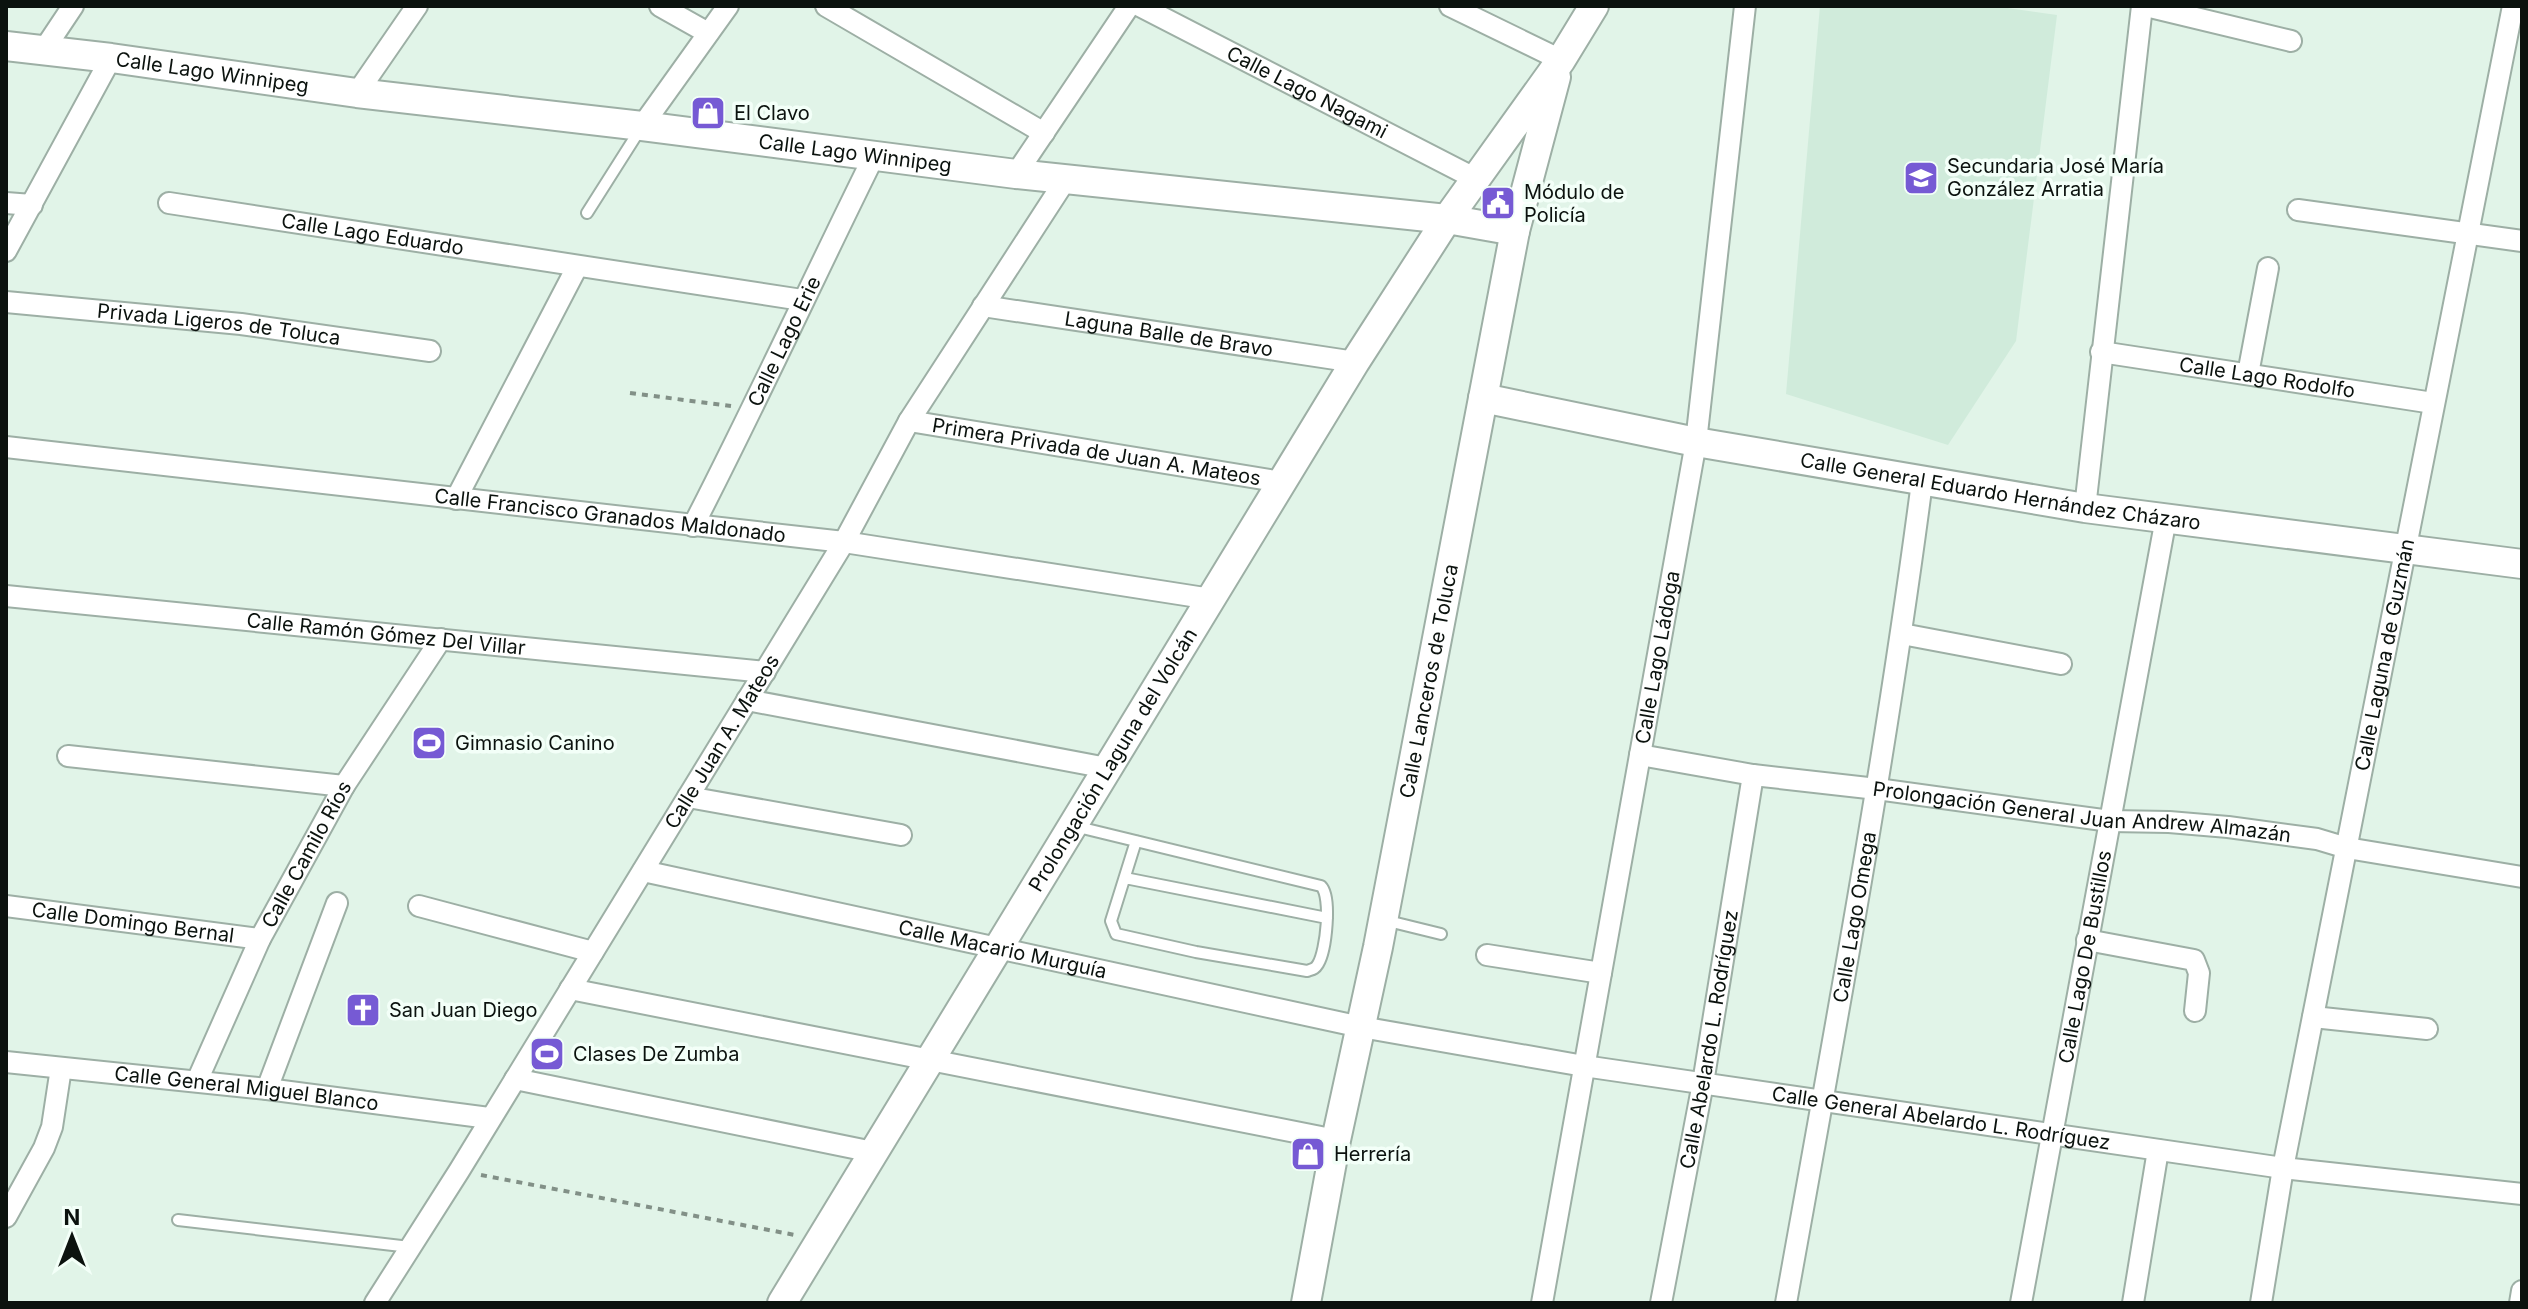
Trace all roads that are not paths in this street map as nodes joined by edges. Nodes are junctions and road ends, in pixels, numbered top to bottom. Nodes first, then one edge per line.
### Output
1 (73, 6) edge
2 (417, 6) edge
3 (660, 6) edge
4 (728, 6) edge
5 (826, 6) edge
6 (1129, 6) edge
7 (1140, 6) edge
8 (1450, 6) edge
9 (1594, 6) edge
10 (1745, 6) edge
11 (2144, 6) edge
12 (2513, 6) edge
13 (708, 33) junction
14 (2291, 41) dead end
15 (6, 46) edge
16 (43, 51) junction
17 (111, 58) junction
18 (1561, 60) junction
19 (357, 93) junction
20 (642, 126) junction
21 (1044, 133) junction
22 (874, 156) junction
23 (1016, 174) junction
24 (1066, 179) junction
25 (1476, 179) junction
26 (6, 203) edge
27 (169, 203) dead end
28 (32, 205) junction
29 (2298, 210) dead end
30 (587, 213) dead end
31 (1447, 219) junction
32 (1515, 231) junction
33 (2467, 233) junction
34 (2522, 241) edge
35 (6, 251) edge
36 (577, 267) junction
37 (2268, 268) dead end
38 (802, 300) junction
39 (6, 302) edge
40 (983, 306) junction
41 (430, 351) dead end
42 (2101, 352) junction
43 (1355, 362) junction
44 (2248, 374) junction
45 (1483, 398) junction
46 (2433, 403) junction
47 (909, 421) junction
48 (1696, 442) junction
49 (6, 447) edge
50 (1282, 482) junction
51 (1922, 482) junction
52 (456, 499) junction
53 (2085, 508) junction
54 (2166, 518) junction
55 (693, 526) junction
56 (844, 542) junction
57 (2405, 549) junction
58 (2522, 564) edge
59 (6, 596) edge
60 (1211, 599) junction
61 (1902, 634) junction
62 (441, 639) junction
63 (2061, 664) dead end
64 (765, 672) junction
65 (747, 700) junction
66 (1640, 755) junction
67 (68, 756) dead end
68 (1107, 768) junction
69 (1753, 775) junction
70 (344, 786) junction
71 (1877, 789) junction
72 (688, 797) junction
73 (2110, 821) junction
74 (1072, 826) junction
75 (901, 835) dead end
76 (1136, 841) junction
77 (2347, 848) junction
78 (643, 871) junction
79 (2522, 877) edge
80 (1125, 878) junction
81 (337, 903) dead end
82 (6, 906) edge
83 (419, 906) dead end
84 (1327, 918) junction
85 (1382, 920) junction
86 (1441, 934) dead end
87 (260, 939) junction
88 (2087, 940) junction
89 (998, 948) junction
90 (593, 952) junction
91 (1487, 955) dead end
92 (1601, 973) junction
93 (570, 989) junction
94 (2195, 1011) dead end
95 (2313, 1017) junction
96 (1361, 1027) junction
97 (2427, 1029) dead end
98 (930, 1060) junction
99 (6, 1062) edge
100 (1584, 1066) junction
101 (61, 1068) junction
102 (515, 1079) junction
103 (197, 1081) junction
104 (1703, 1083) junction
105 (267, 1089) junction
106 (1822, 1101) junction
107 (489, 1118) junction
108 (2052, 1135) junction
109 (1336, 1140) junction
110 (2158, 1150) junction
111 (873, 1152) junction
112 (2283, 1168) junction
113 (2522, 1194) edge
114 (6, 1217) edge
115 (178, 1220) dead end
116 (410, 1247) junction
117 (2522, 1291) edge
118 (382, 1302) edge
119 (782, 1303) edge
120 (1306, 1303) edge
121 (1542, 1303) edge
122 (1661, 1303) edge
123 (1786, 1303) edge
124 (2021, 1303) edge
125 (2133, 1303) edge
126 (2261, 1303) edge
127 (2520, 1303) edge

1 - 16 street
2 - 19 street
3 - 13 street
4 - 13 street
5 - 21 street
6 - 21 street
7 - 25 street, Calle Lago Nagami
8 - 18 street
9 - 18 main road
10 - 48 street, Calle Lago Ládoga
11 - 14 street
11 - 42 street
12 - 33 street, Calle Laguna de Guzmán
13 - 20 street
15 - 16 main road, Calle Lago Winnipeg
16 - 17 main road, Calle Lago Winnipeg
17 - 19 main road, Calle Lago Winnipeg
17 - 28 street
18 - 25 main road, Prolongación Laguna del Volcán
18 - 32 main road, Calle Lanceros de Toluca
19 - 20 main road, Calle Lago Winnipeg
20 - 22 main road, Calle Lago Winnipeg
20 - 30 lane
21 - 23 street
22 - 23 main road, Calle Lago Winnipeg
22 - 38 street, Calle Lago Erie
23 - 24 main road, Calle Lago Winnipeg
24 - 31 main road, Calle Lago Winnipeg
24 - 40 street, Calle Juan A. Mateos
25 - 31 main road, Prolongación Laguna del Volcán
26 - 28 street
27 - 36 street, Calle Lago Eduardo
28 - 35 street
29 - 33 street
31 - 32 main road, Calle Lago Winnipeg
31 - 43 main road, Prolongación Laguna del Volcán
32 - 45 main road, Calle Lanceros de Toluca
33 - 34 street
33 - 46 street, Calle Laguna de Guzmán
36 - 38 street, Calle Lago Eduardo
36 - 52 street
37 - 44 street
38 - 55 street, Calle Lago Erie
39 - 41 street, Privada Ligeros de Toluca
40 - 43 street, Laguna Balle de Bravo
40 - 47 street, Calle Juan A. Mateos
42 - 44 street, Calle Lago Rodolfo
42 - 53 street
43 - 50 main road, Prolongación Laguna del Volcán
44 - 46 street, Calle Lago Rodolfo
45 - 48 main road, Calle General Eduardo Hernández Cházaro
45 - 85 main road, Calle Lanceros de Toluca
46 - 57 street, Calle Laguna de Guzmán
47 - 50 street, Primera Privada de Juan A. Mateos
47 - 56 street, Calle Juan A. Mateos
48 - 51 main road, Calle General Eduardo Hernández Cházaro
48 - 66 street, Calle Lago Ládoga
49 - 52 street, Calle Francisco Granados Maldonado
50 - 60 main road, Prolongación Laguna del Volcán
51 - 53 main road, Calle General Eduardo Hernández Cházaro
51 - 61 street, Calle Lago Omega
52 - 55 street, Calle Francisco Granados Maldonado
53 - 54 main road, Calle General Eduardo Hernández Cházaro
54 - 57 main road, Calle General Eduardo Hernández Cházaro
54 - 73 street, Calle Lago De Bustillos
55 - 56 street, Calle Francisco Granados Maldonado
56 - 60 street, Calle Francisco Granados Maldonado
56 - 64 street, Calle Juan A. Mateos
57 - 58 main road, Calle General Eduardo Hernández Cházaro
57 - 77 street, Calle Laguna de Guzmán
59 - 62 street, Calle Ramón Gómez Del Villar
60 - 68 main road, Prolongación Laguna del Volcán
61 - 63 street
61 - 71 street, Calle Lago Omega
62 - 64 street, Calle Ramón Gómez Del Villar
62 - 70 street, Calle Camilo Ríos
64 - 65 street, Calle Juan A. Mateos
65 - 68 street
65 - 72 street, Calle Juan A. Mateos
66 - 69 street, Prolongación General Juan Andrew Almazán
66 - 92 street, Calle Lago Ládoga
67 - 70 street
68 - 74 main road, Prolongación Laguna del Volcán
69 - 71 street, Prolongación General Juan Andrew Almazán
69 - 104 street, Calle Abelardo L. Rodríguez
70 - 87 street, Calle Camilo Ríos
71 - 73 street, Prolongación General Juan Andrew Almazán
71 - 106 street, Calle Lago Omega
72 - 75 street
72 - 78 street, Calle Juan A. Mateos
73 - 77 street, Prolongación General Juan Andrew Almazán
73 - 88 street, Calle Lago De Bustillos
74 - 76 lane
74 - 89 main road, Prolongación Laguna del Volcán
76 - 80 lane
76 - 84 lane
77 - 79 street, Prolongación General Juan Andrew Almazán
77 - 95 street, Calle Laguna de Guzmán
78 - 89 street, Calle Macario Murguía
78 - 90 street, Calle Juan A. Mateos
80 - 84 lane
80 - 84 lane
81 - 105 street
82 - 87 street, Calle Domingo Bernal
83 - 90 street
85 - 86 lane
85 - 96 main road, Calle Lanceros de Toluca
87 - 103 street, Calle Camilo Ríos
88 - 94 street
88 - 108 street, Calle Lago De Bustillos
89 - 96 street, Calle Macario Murguía
89 - 98 main road, Prolongación Laguna del Volcán
90 - 93 street, Calle Juan A. Mateos
91 - 92 street
92 - 100 street, Calle Lago Ládoga
93 - 98 street
93 - 102 street, Calle Juan A. Mateos
95 - 97 street
95 - 112 street, Calle Laguna de Guzmán
96 - 100 street, Calle General Abelardo L. Rodríguez
96 - 109 main road, Calle Lanceros de Toluca
98 - 109 street
98 - 111 main road, Prolongación Laguna del Volcán
99 - 101 street, Calle General Miguel Blanco
100 - 104 street, Calle General Abelardo L. Rodríguez
100 - 121 street, Calle Lago Ládoga
101 - 103 street, Calle General Miguel Blanco
101 - 114 street
102 - 107 street, Calle Juan A. Mateos
102 - 111 street
103 - 105 street, Calle General Miguel Blanco
104 - 106 street, Calle General Abelardo L. Rodríguez
104 - 122 street, Calle Abelardo L. Rodríguez
105 - 107 street, Calle General Miguel Blanco
106 - 108 street, Calle General Abelardo L. Rodríguez
106 - 123 street, Calle Lago Omega
107 - 116 street, Calle Juan A. Mateos
108 - 110 street, Calle General Abelardo L. Rodríguez
108 - 124 street, Calle Lago De Bustillos
109 - 120 main road, Calle Lanceros de Toluca
110 - 112 street, Calle General Abelardo L. Rodríguez
110 - 125 street
111 - 119 main road, Prolongación Laguna del Volcán
112 - 113 street, Calle General Abelardo L. Rodríguez
112 - 126 street, Calle Laguna de Guzmán
115 - 116 lane
116 - 118 street, Calle Juan A. Mateos
117 - 127 street

